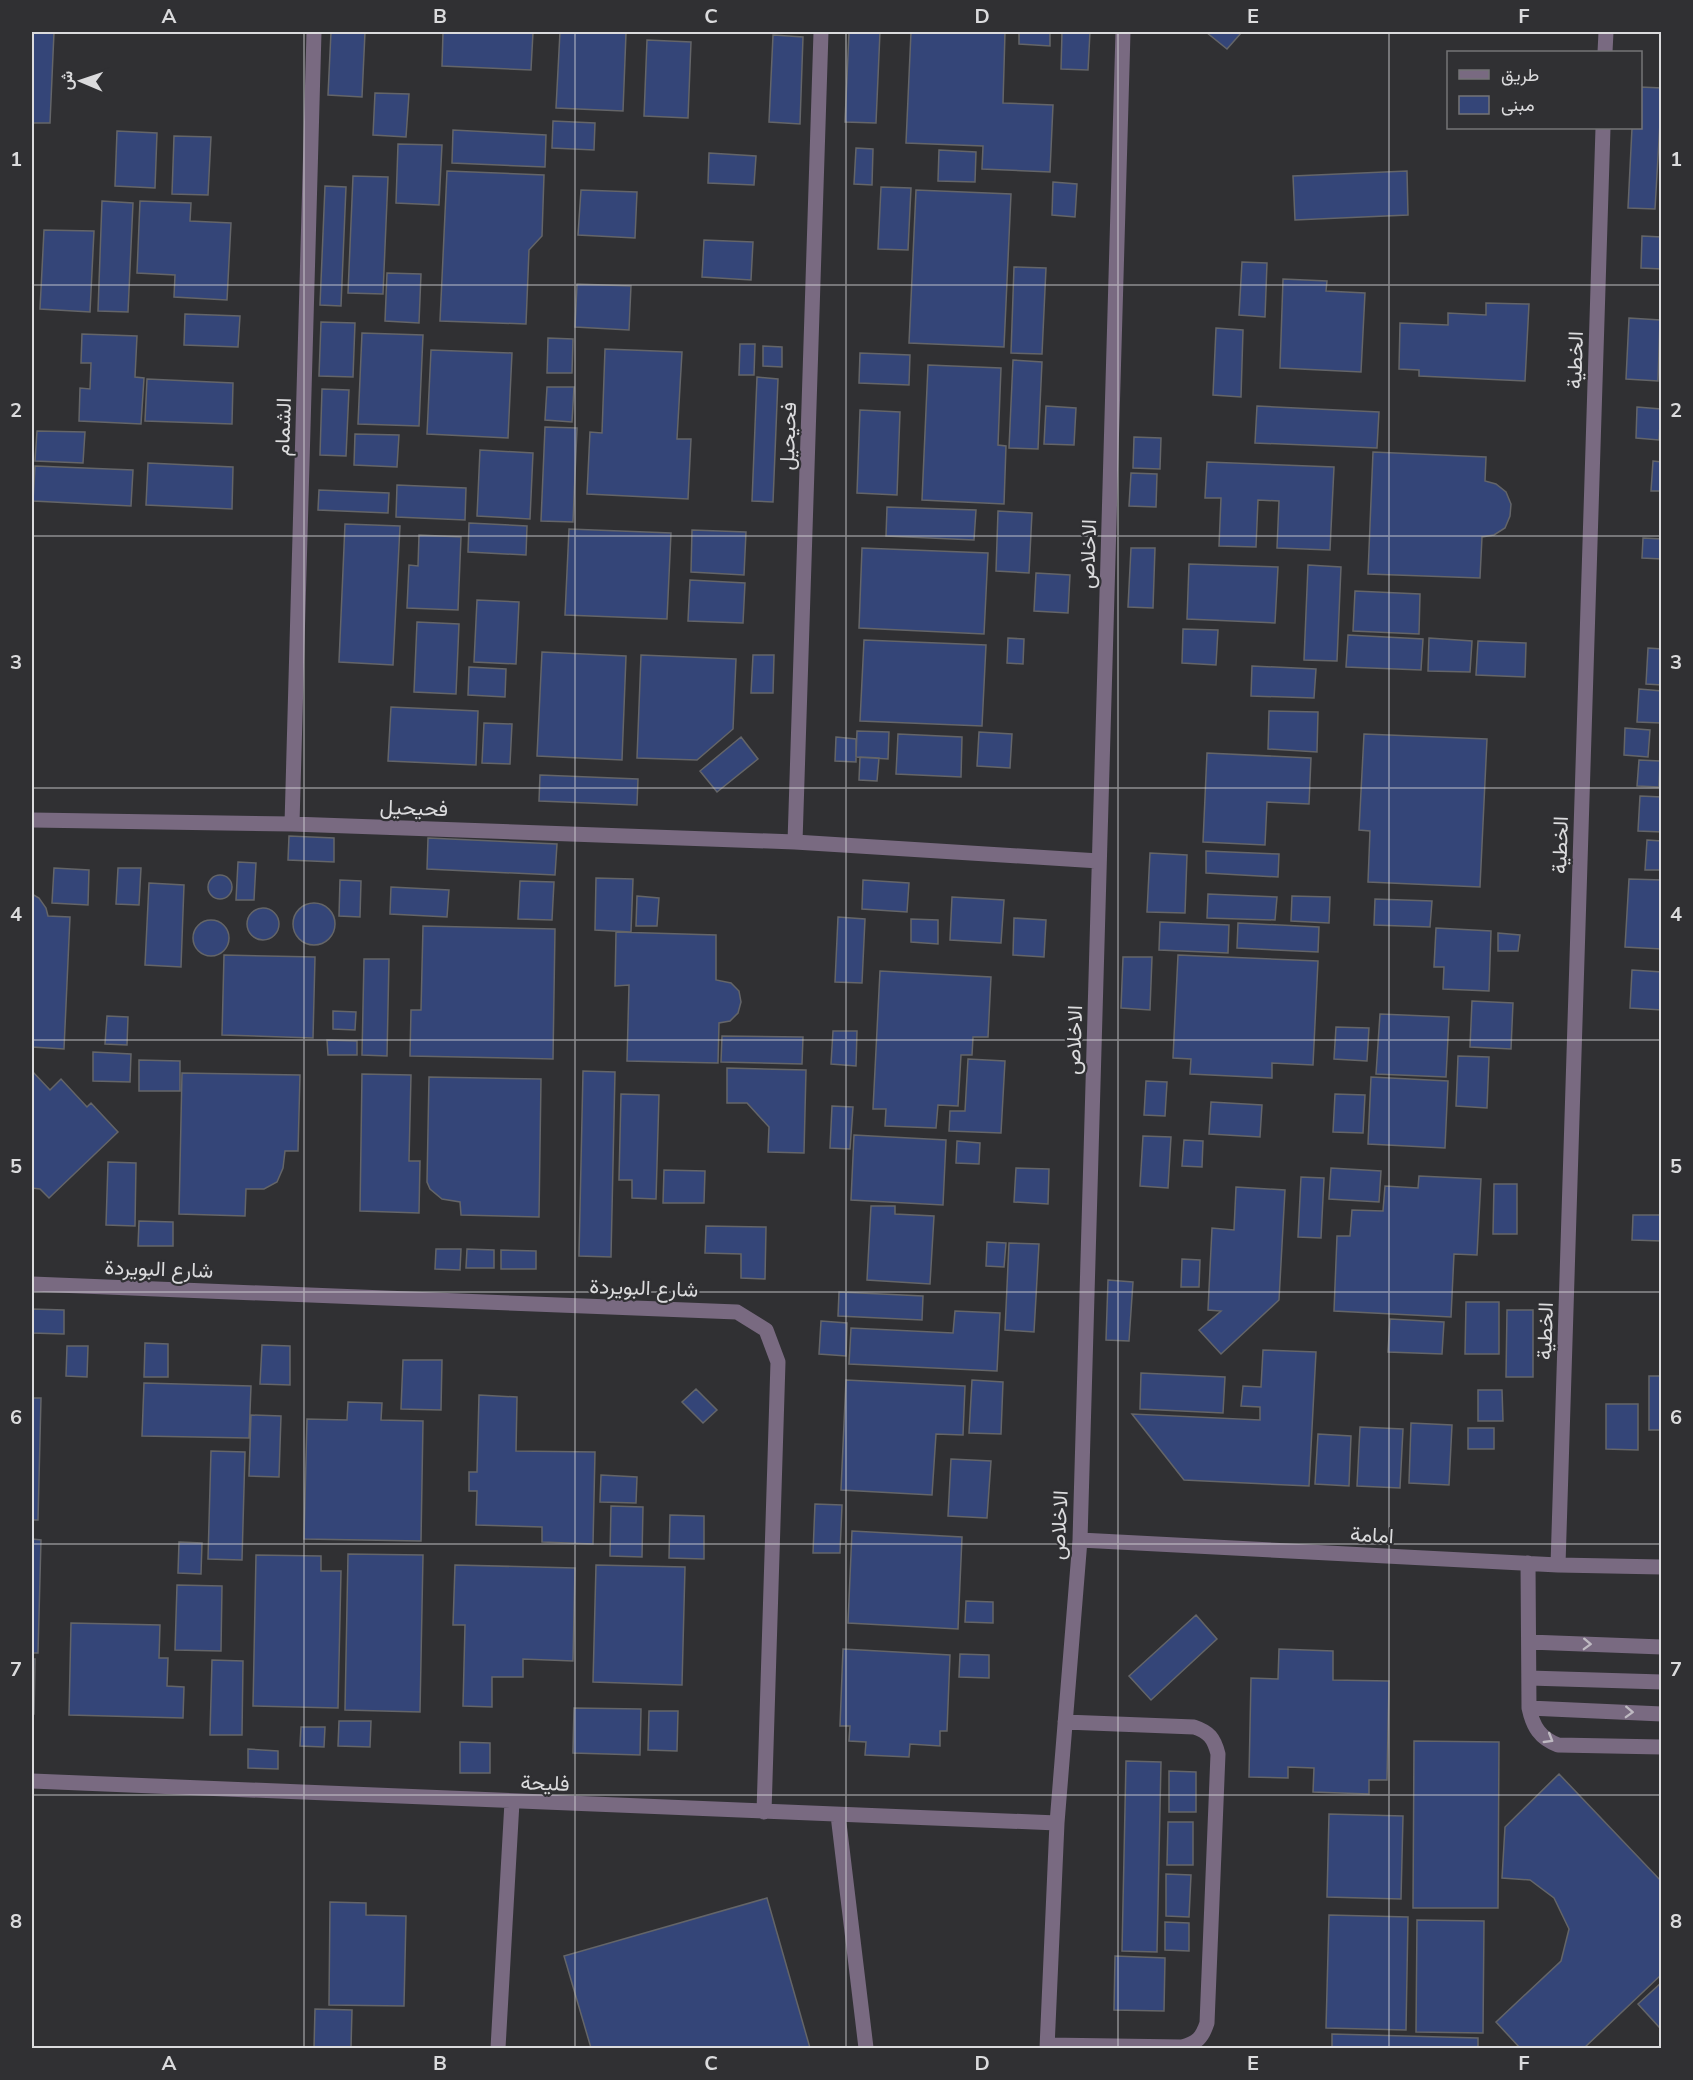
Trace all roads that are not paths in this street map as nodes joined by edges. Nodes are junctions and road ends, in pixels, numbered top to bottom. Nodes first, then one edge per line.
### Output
1 (314, 32) edge
2 (821, 32) edge
3 (1123, 32) edge
4 (1606, 32) edge
5 (1605, 51) edge
6 (1603, 129) edge
7 (32, 820) edge
8 (292, 824) junction
9 (795, 842) junction
10 (1099, 861) junction
11 (32, 1284) edge
12 (1080, 1540) junction
13 (1528, 1563) junction
14 (1558, 1565) junction
15 (1662, 1567) edge
16 (1528, 1642) junction
17 (1662, 1647) edge
18 (1529, 1678) junction
19 (1662, 1682) edge
20 (1529, 1708) junction
21 (1662, 1714) edge
22 (1065, 1722) junction
23 (1662, 1747) edge
24 (32, 1781) edge
25 (512, 1802) junction
26 (765, 1812) junction
27 (838, 1815) junction
28 (1058, 1823) junction
29 (1048, 2047) edge
30 (498, 2049) edge
31 (866, 2049) edge

1 - 8 street, الشمام
2 - 9 street, فحيحيل
3 - 10 street, الاخلاص
4 - 5 street
6 - 14 street, الخطية
7 - 8 street, فحيحيل
8 - 9 street, فحيحيل
9 - 10 street, فحيحيل
10 - 12 street, الاخلاص
11 - 26 street, شارع البويردة
12 - 13 street, امامة
12 - 22 street, الاخلاص
13 - 14 street, امامة
13 - 16 street
14 - 15 street, امامة
16 -> 17 street
16 - 18 street
18 - 19 street
18 - 20 street
20 -> 21 street
20 -> 23 street
22 - 28 street, الاخلاص
22 - 29 street
24 - 25 street, فليحة
25 - 26 street, فليحة
25 - 30 street
26 - 27 street, فليحة
27 - 28 street, فليحة
27 - 31 street
28 - 29 street, الاخلاص

